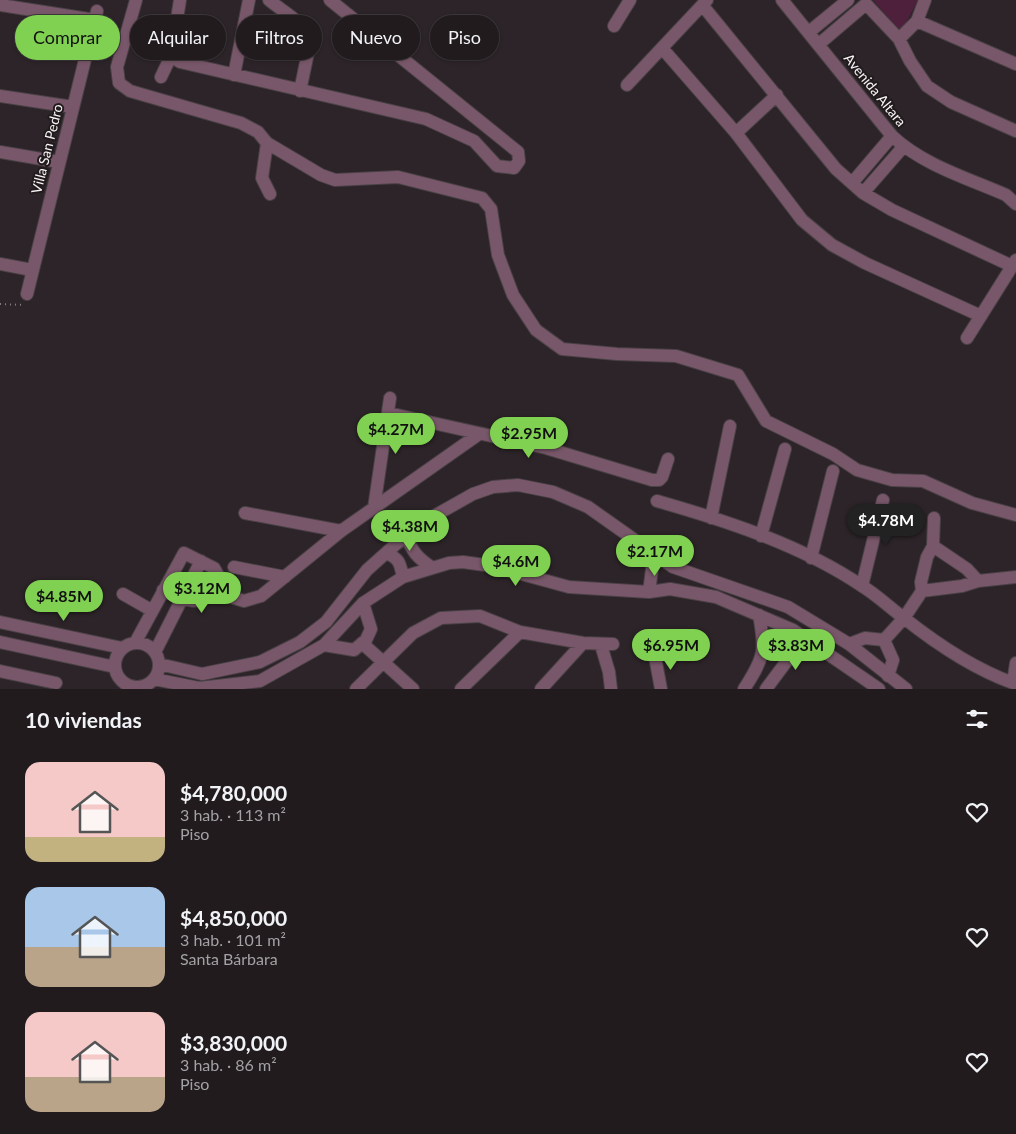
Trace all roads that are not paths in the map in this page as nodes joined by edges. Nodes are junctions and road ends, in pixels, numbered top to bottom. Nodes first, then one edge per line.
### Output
1 (136, 0) edge
2 (180, 0) edge
3 (249, 0) edge
4 (269, 0) edge
5 (330, 0) edge
6 (782, 0) edge
7 (848, 0) edge
8 (925, 0) edge
9 (625, 2) edge
10 (705, 3) edge
11 (0, 5) edge
12 (178, 15) edge
13 (828, 16) junction
14 (917, 22) junction
15 (614, 26) dead end
16 (839, 27) junction
17 (809, 32) junction
18 (899, 38) junction
19 (819, 44) junction
20 (662, 48) junction
21 (169, 60) edge
22 (177, 60) edge
23 (1016, 64) edge
24 (234, 75) junction
25 (161, 76) dead end
26 (627, 85) dead end
27 (300, 91) junction
28 (0, 96) edge
29 (777, 96) junction
30 (73, 107) junction
31 (1016, 131) edge
32 (736, 133) junction
33 (892, 136) junction
34 (267, 143) junction
35 (904, 146) junction
36 (0, 152) edge
37 (873, 160) junction
38 (59, 162) junction
39 (885, 167) junction
40 (852, 183) junction
41 (864, 193) junction
42 (270, 194) dead end
43 (1016, 204) edge
44 (1014, 263) edge
45 (0, 264) edge
46 (32, 270) junction
47 (26, 300) road end
48 (981, 316) junction
49 (967, 338) dead end
50 (390, 398) dead end
51 (388, 413) junction
52 (730, 426) dead end
53 (479, 434) junction
54 (784, 449) dead end
55 (668, 459) dead end
56 (833, 471) dead end
57 (883, 500) dead end
58 (657, 501) dead end
59 (374, 508) junction
60 (246, 513) dead end
61 (1016, 516) edge
62 (711, 518) junction
63 (934, 518) dead end
64 (341, 531) junction
65 (407, 536) junction
66 (761, 536) junction
67 (933, 546) junction
68 (386, 553) junction
69 (654, 554) junction
70 (811, 558) junction
71 (201, 561) junction
72 (234, 567) dead end
73 (431, 567) junction
74 (673, 567) junction
75 (285, 576) junction
76 (403, 577) junction
77 (1016, 577) edge
78 (978, 580) junction
79 (862, 586) junction
80 (670, 589) junction
81 (163, 590) junction
82 (922, 591) junction
83 (216, 592) junction
84 (649, 592) junction
85 (123, 594) dead end
86 (182, 598) junction
87 (363, 603) junction
88 (151, 610) junction
89 (759, 615) junction
90 (904, 618) junction
91 (0, 622) edge
92 (520, 632) junction
93 (804, 638) junction
94 (884, 640) junction
95 (0, 642) edge
96 (135, 643) junction
97 (362, 643) junction
98 (583, 643) junction
99 (848, 644) junction
100 (324, 645) junction
101 (122, 648) junction
102 (655, 657) dead end
103 (157, 658) junction
104 (385, 663) junction
105 (1016, 663) edge
106 (114, 667) junction
107 (0, 671) edge
108 (888, 676) junction
109 (154, 679) junction
110 (56, 683) dead end
111 (1015, 684) edge
112 (609, 687) edge
113 (356, 689) edge
114 (412, 689) edge
115 (461, 689) edge
116 (542, 689) edge
117 (661, 689) edge
118 (744, 689) edge
119 (766, 689) edge
120 (880, 689) edge
121 (906, 689) edge

1 - 34 street
2 - 12 street
3 - 24 street
4 - 27 street
5 - 27 street
6 - 17 street, Avenida Altara
7 - 13 street
8 - 14 street
9 - 15 street
10 - 20 street
10 - 29 street
11 - 30 street, Villa San Pedro
13 - 16 street
13 - 17 street
14 - 18 street
14 - 23 street
16 - 18 street
16 - 19 street
17 - 19 street, Avenida Altara
18 - 31 street
19 - 33 street, Avenida Altara
20 - 26 street
20 - 32 street
21 - 25 street
22 - 24 street
24 - 27 street
28 - 30 street
29 - 32 street
29 - 40 street
30 - 38 street, Villa San Pedro
32 - 48 street
33 - 35 street, Avenida Altara
33 - 37 street
34 - 42 street
34 - 61 street
35 - 39 street
35 - 43 street, Avenida Altara
36 - 38 street
37 - 39 street
37 - 40 street
38 - 46 street, Villa San Pedro
39 - 41 street
40 - 41 street
41 - 44 street
44 - 48 street
45 - 46 street
46 - 47 street, Villa San Pedro
48 - 49 street
50 - 51 street
51 - 53 street
51 - 59 street
52 - 62 street
53 - 55 street
53 - 59 street
54 - 66 street
56 - 70 street
57 - 79 street
58 - 62 street
59 - 64 street
60 - 64 street
62 - 66 street
63 - 67 street
64 - 75 street
65 - 68 street
65 - 69 street
65 - 73 street
66 - 70 street
67 - 78 street
67 - 82 street
68 - 76 street
68 - 103 street
69 - 74 street
69 - 84 street
70 - 79 street
71 - 81 street
71 - 83 street
71 - 86 street
72 - 75 street
73 - 76 street
73 - 84 street
74 - 80 street
74 - 99 street
75 - 83 street
76 - 87 street
77 - 78 street
78 - 82 street
79 - 90 street
80 - 84 street
80 - 89 street
81 - 86 street
81 - 88 street
82 - 90 street
83 - 86 street
85 - 88 street
86 - 103 street
87 - 97 street
87 - 100 street
88 - 96 street
89 - 93 street
89 - 118 street
90 - 94 street
90 - 111 street
91 - 101 street
92 - 98 street
92 - 104 street
92 - 115 street
93 - 119 street
93 - 120 street
94 - 99 street
94 - 108 street
95 - 106 street
96 - 101 street
96 - 103 street
97 - 100 street
97 - 104 street
98 - 112 street
98 - 116 street
99 - 108 street
100 - 109 street
101 - 106 street
102 - 117 street
103 - 109 street
104 - 113 street
104 - 114 street
105 - 111 street
106 - 109 street
107 - 110 street
108 - 121 street

